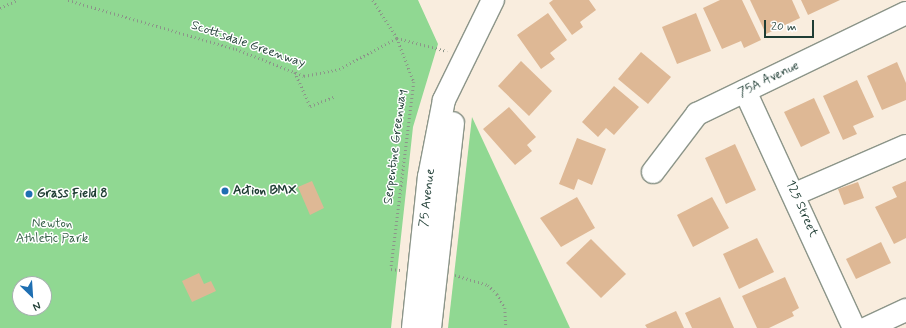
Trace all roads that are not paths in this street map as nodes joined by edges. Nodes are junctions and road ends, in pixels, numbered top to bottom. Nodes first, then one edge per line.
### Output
1 (493, 0) edge
2 (906, 13) edge
3 (460, 64) junction
4 (745, 91) junction
5 (906, 146) edge
6 (652, 172) dead end
7 (795, 194) junction
8 (906, 310) edge
9 (413, 328) edge
10 (430, 328) edge
11 (854, 328) edge
12 (867, 328) edge

1 - 3 street, 75 Avenue
2 - 4 street, 75A Avenue
3 - 9 street, 75 Avenue
3 - 10 street, 75 Avenue
4 - 6 street, 75A Avenue
4 - 7 street, 125 Street
5 - 7 street
7 - 11 street, 125 Street
8 - 12 street

